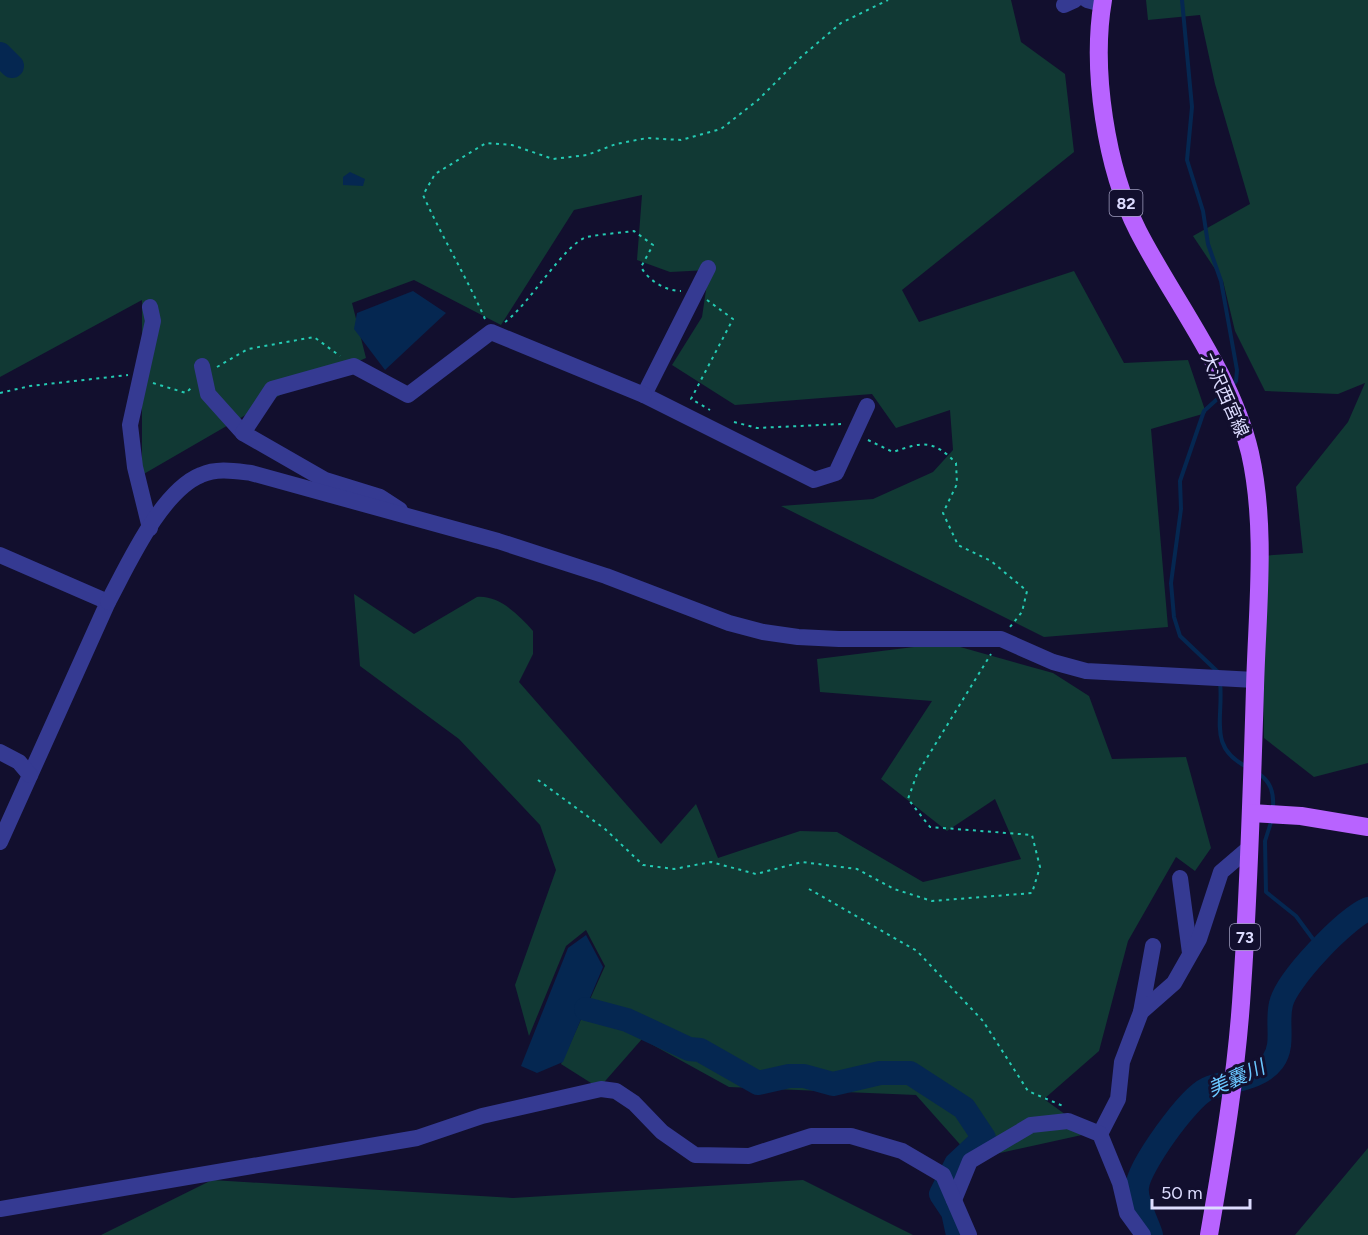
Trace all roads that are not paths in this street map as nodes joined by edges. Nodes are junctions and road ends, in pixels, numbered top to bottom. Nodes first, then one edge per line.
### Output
1 (1098, 1) edge
2 (708, 268) dead end
3 (150, 307) dead end
4 (203, 370) road end
5 (644, 395) junction
6 (867, 406) dead end
7 (243, 433) junction
8 (411, 518) junction
9 (150, 528) junction
10 (0, 555) edge
11 (108, 602) junction
12 (1255, 680) junction
13 (1, 754) edge
14 (30, 775) junction
15 (1266, 813) junction
16 (1368, 827) edge
17 (0, 842) edge
18 (1249, 848) junction
19 (1180, 878) dead end
20 (1153, 946) dead end
21 (1190, 953) junction
22 (1141, 1012) junction
23 (1100, 1134) junction
24 (954, 1200) junction
25 (0, 1209) edge
26 (969, 1235) edge
27 (1143, 1235) edge
28 (1209, 1235) edge

1 - 12 main road, 大沢西宮線 / 82
2 - 5 street
3 - 9 street
4 - 7 street
5 - 6 street
5 - 7 street
7 - 8 street
8 - 9 street
8 - 12 street
9 - 11 street
10 - 11 street
11 - 14 street
12 - 15 main road, 大沢西宮線 / 82
13 - 14 street
14 - 17 street
15 - 16 main road
15 - 18 main road, 73
18 - 21 street
18 - 28 main road, 73
19 - 21 street
20 - 22 street
21 - 22 street
22 - 23 street
23 - 24 street
23 - 27 street
24 - 25 street
24 - 26 street

